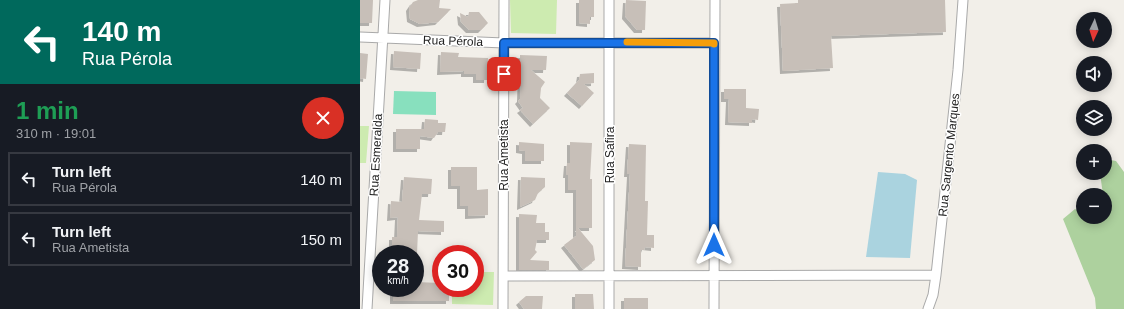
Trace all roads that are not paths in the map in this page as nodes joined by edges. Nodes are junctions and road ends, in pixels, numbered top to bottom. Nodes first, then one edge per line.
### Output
1 (385, 0) edge
2 (504, 0) edge
3 (609, 0) edge
4 (715, 0) edge
5 (963, 0) edge
6 (360, 37) edge
7 (383, 38) junction
8 (609, 42) junction
9 (504, 43) junction
10 (714, 43) junction
11 (936, 275) junction
12 (504, 276) junction
13 (609, 276) junction
14 (713, 276) junction
15 (367, 309) edge
16 (503, 309) edge
17 (610, 309) edge
18 (714, 309) edge
19 (928, 309) edge

1 - 7 street, Rua Esmeralda
2 - 9 street, Rua Ametista
3 - 8 street, Rua Safira
4 - 10 street
5 - 11 street, Rua Sargento Marques
6 - 7 street, Rua Pérola
7 - 9 street, Rua Pérola
7 - 15 street, Rua Esmeralda
8 - 9 street, Rua Pérola
8 - 10 street, Rua Pérola
8 - 13 street, Rua Safira
9 - 12 street, Rua Ametista
10 - 14 street
11 - 14 street
11 - 19 street, Rua Sargento Marques
12 - 13 street
12 - 16 street, Rua Ametista
13 - 14 street
13 - 17 street, Rua Safira
14 - 18 street

